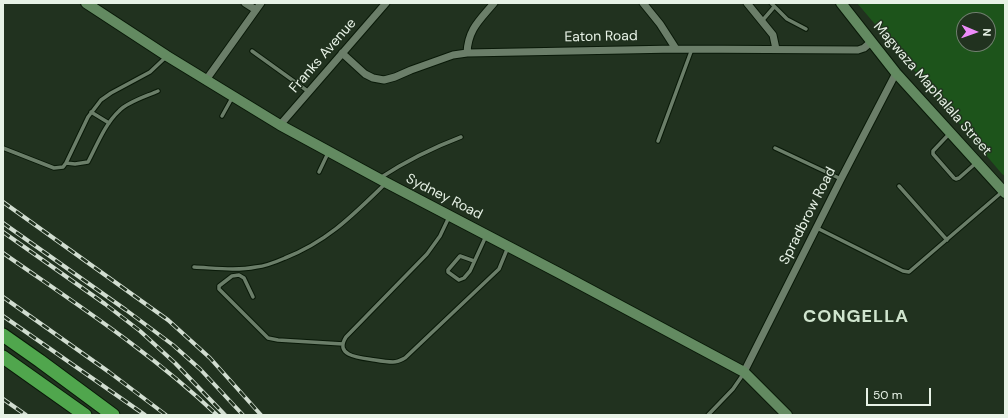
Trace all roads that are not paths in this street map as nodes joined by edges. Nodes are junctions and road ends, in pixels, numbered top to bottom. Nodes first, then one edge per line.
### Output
1 (86, 3) edge
2 (245, 3) edge
3 (261, 3) edge
4 (386, 3) edge
5 (494, 3) edge
6 (643, 3) edge
7 (746, 3) edge
8 (771, 3) edge
9 (841, 3) edge
10 (774, 7) junction
11 (256, 10) junction
12 (762, 21) junction
13 (806, 29) dead end
14 (871, 42) junction
15 (692, 49) junction
16 (776, 49) junction
17 (676, 50) junction
18 (252, 51) dead end
19 (342, 53) junction
20 (467, 53) junction
21 (167, 56) junction
22 (896, 73) junction
23 (206, 80) junction
24 (158, 91) dead end
25 (309, 92) junction
26 (233, 97) junction
27 (91, 112) junction
28 (222, 116) dead end
29 (109, 123) junction
30 (280, 125) junction
31 (950, 133) junction
32 (461, 137) dead end
33 (658, 141) dead end
34 (3, 148) edge
35 (775, 148) dead end
36 (329, 152) junction
37 (978, 162) junction
38 (66, 163) junction
39 (319, 172) dead end
40 (841, 179) junction
41 (383, 181) junction
42 (900, 186) dead end
43 (1004, 191) edge
44 (450, 216) junction
45 (817, 228) junction
46 (487, 235) junction
47 (947, 240) junction
48 (508, 246) junction
49 (474, 261) junction
50 (194, 267) dead end
51 (253, 298) dead end
52 (3, 335) edge
53 (342, 344) junction
54 (3, 357) edge
55 (744, 372) junction
56 (85, 415) edge
57 (113, 415) edge
58 (708, 415) edge
59 (788, 415) edge

1 - 21 main road, Sydney Road
2 - 11 street
3 - 11 street
4 - 19 street, Franks Avenue
5 - 20 street
6 - 17 street
7 - 12 street
8 - 10 lane
9 - 14 main road, Magwaza Maphalala Street
10 - 12 lane
10 - 13 lane
11 - 23 street
12 - 16 street
14 - 16 street, Eaton Road
14 - 22 main road, Magwaza Maphalala Street
15 - 16 street, Eaton Road
15 - 17 street, Eaton Road
15 - 33 lane
17 - 20 street, Eaton Road
18 - 25 lane
19 - 20 street, Eaton Road
19 - 25 street, Franks Avenue
21 - 23 main road, Sydney Road
21 - 27 lane
22 - 31 main road, Magwaza Maphalala Street
22 - 40 street, Spradbrow Road
23 - 26 main road, Sydney Road
24 - 29 lane
25 - 30 street, Franks Avenue
26 - 28 lane
26 - 30 main road, Sydney Road
27 - 29 lane
27 - 38 lane
29 - 38 lane
30 - 36 main road, Sydney Road
31 - 37 main road, Magwaza Maphalala Street
31 - 37 lane
32 - 41 lane
34 - 38 lane
35 - 40 lane
36 - 39 lane
36 - 41 main road, Sydney Road
37 - 43 main road, Magwaza Maphalala Street
40 - 45 street, Spradbrow Road
41 - 44 main road, Sydney Road
41 - 50 lane
42 - 47 lane
43 - 47 lane
44 - 46 main road, Sydney Road
44 - 53 lane
45 - 47 lane
45 - 55 street, Spradbrow Road
46 - 48 main road, Sydney Road
46 - 49 lane
48 - 53 lane
48 - 55 main road, Sydney Road
49 - 49 lane
51 - 53 lane
52 - 57 highway
54 - 56 highway
55 - 58 lane
55 - 59 main road, Sydney Road

